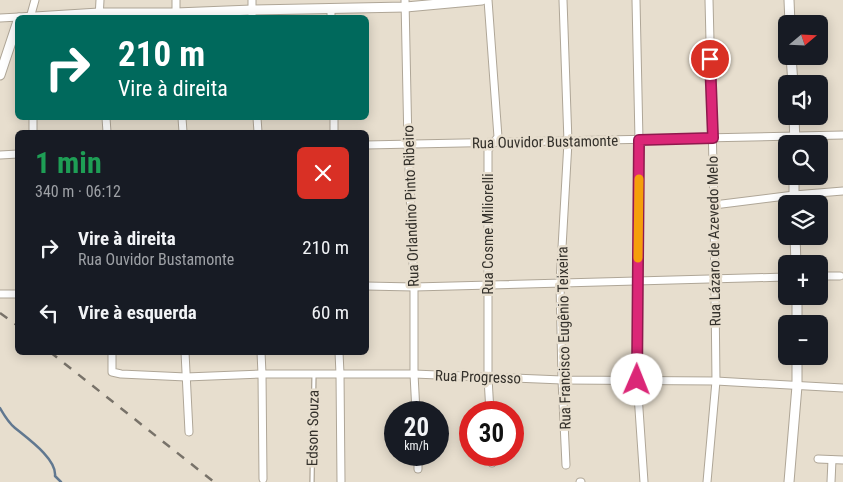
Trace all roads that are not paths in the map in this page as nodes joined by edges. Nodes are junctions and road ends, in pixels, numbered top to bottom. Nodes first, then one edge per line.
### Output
1 (35, 0) edge
2 (100, 0) edge
3 (176, 0) edge
4 (482, 0) edge
5 (488, 0) edge
6 (563, 0) edge
7 (636, 0) edge
8 (709, 0) edge
9 (788, 0) edge
10 (405, 4) edge
11 (252, 9) edge
12 (331, 13) edge
13 (31, 15) edge
14 (99, 15) edge
15 (176, 15) edge
16 (789, 15) edge
17 (15, 17) edge
18 (0, 18) edge
19 (15, 30) edge
20 (0, 75) edge
21 (843, 135) edge
22 (828, 137) edge
23 (713, 138) junction
24 (639, 140) junction
25 (778, 140) edge
26 (568, 142) junction
27 (494, 143) junction
28 (369, 145) edge
29 (408, 145) junction
30 (15, 154) edge
31 (0, 155) edge
32 (843, 191) edge
33 (818, 195) edge
34 (778, 200) edge
35 (714, 205) junction
36 (828, 276) edge
37 (840, 276) dead end
38 (778, 278) edge
39 (715, 280) junction
40 (638, 281) junction
41 (560, 283) junction
42 (488, 285) junction
43 (369, 286) edge
44 (414, 287) junction
45 (0, 294) edge
46 (15, 294) edge
47 (112, 355) edge
48 (185, 355) edge
49 (261, 355) edge
50 (339, 355) edge
51 (797, 365) edge
52 (262, 374) junction
53 (314, 374) junction
54 (340, 374) junction
55 (414, 374) junction
56 (186, 377) junction
57 (488, 378) junction
58 (562, 380) junction
59 (637, 380) junction
60 (716, 381) junction
61 (797, 386) junction
62 (843, 388) edge
63 (415, 401) edge
64 (489, 401) edge
65 (189, 432) dead end
66 (818, 459) dead end
67 (832, 460) junction
68 (843, 460) edge
69 (566, 465) dead end
70 (263, 479) dead end
71 (312, 482) edge
72 (340, 482) edge
73 (644, 482) edge
74 (706, 482) edge
75 (789, 482) edge
76 (832, 482) edge

1 - 13 street
2 - 14 street
3 - 15 street
4 - 10 street
5 - 27 street, Rua Cosme Miliorelli
6 - 26 street, Rua Francisco Eugênio Teixeira
7 - 24 street
8 - 23 street, Rua Lázaro de Azevedo Melo
9 - 16 street
10 - 12 street
10 - 29 street, Rua Orlandino Pinto Ribeiro
11 - 12 street
11 - 15 street
14 - 15 street
17 - 18 street
19 - 20 street
21 - 22 street, Rua Ouvidor Bustamonte
23 - 24 street, Rua Ouvidor Bustamonte
23 - 25 street, Rua Ouvidor Bustamonte
23 - 35 street, Rua Lázaro de Azevedo Melo
24 - 26 street, Rua Ouvidor Bustamonte
24 - 40 street
26 - 27 street, Rua Ouvidor Bustamonte
26 - 41 street, Rua Francisco Eugênio Teixeira
27 - 29 street, Rua Ouvidor Bustamonte
27 - 42 street, Rua Cosme Miliorelli
28 - 29 street, Rua Ouvidor Bustamonte
29 - 44 street, Rua Orlandino Pinto Ribeiro
30 - 31 street
32 - 33 street
34 - 35 street
35 - 39 street, Rua Lázaro de Azevedo Melo
36 - 37 street
38 - 39 street
39 - 40 street
39 - 60 street, Rua Lázaro de Azevedo Melo
40 - 41 street
40 - 59 street
41 - 42 street
41 - 58 street, Rua Francisco Eugênio Teixeira
42 - 44 street
42 - 57 street, Rua Cosme Miliorelli
43 - 44 street
44 - 55 street, Rua Orlandino Pinto Ribeiro
45 - 46 street
47 - 56 street, Rua Progresso
48 - 56 street
49 - 52 street
50 - 54 street
51 - 61 street
52 - 53 street, Rua Progresso
52 - 56 street, Rua Progresso
52 - 70 street
53 - 54 street, Rua Progresso
53 - 71 lane, Edson Souza
54 - 55 street, Rua Progresso
54 - 72 street
55 - 57 street, Rua Progresso
55 - 63 street, Rua Orlandino Pinto Ribeiro
56 - 65 street
57 - 58 street, Rua Progresso
57 - 64 street, Rua Cosme Miliorelli
58 - 59 street, Rua Progresso
58 - 69 street, Rua Francisco Eugênio Teixeira
59 - 60 street, Rua Progresso
59 - 73 street
60 - 61 street, Rua Progresso
60 - 74 street, Rua Lázaro de Azevedo Melo
61 - 62 street, Rua Progresso
61 - 75 street
66 - 67 street
67 - 68 street
67 - 76 street

